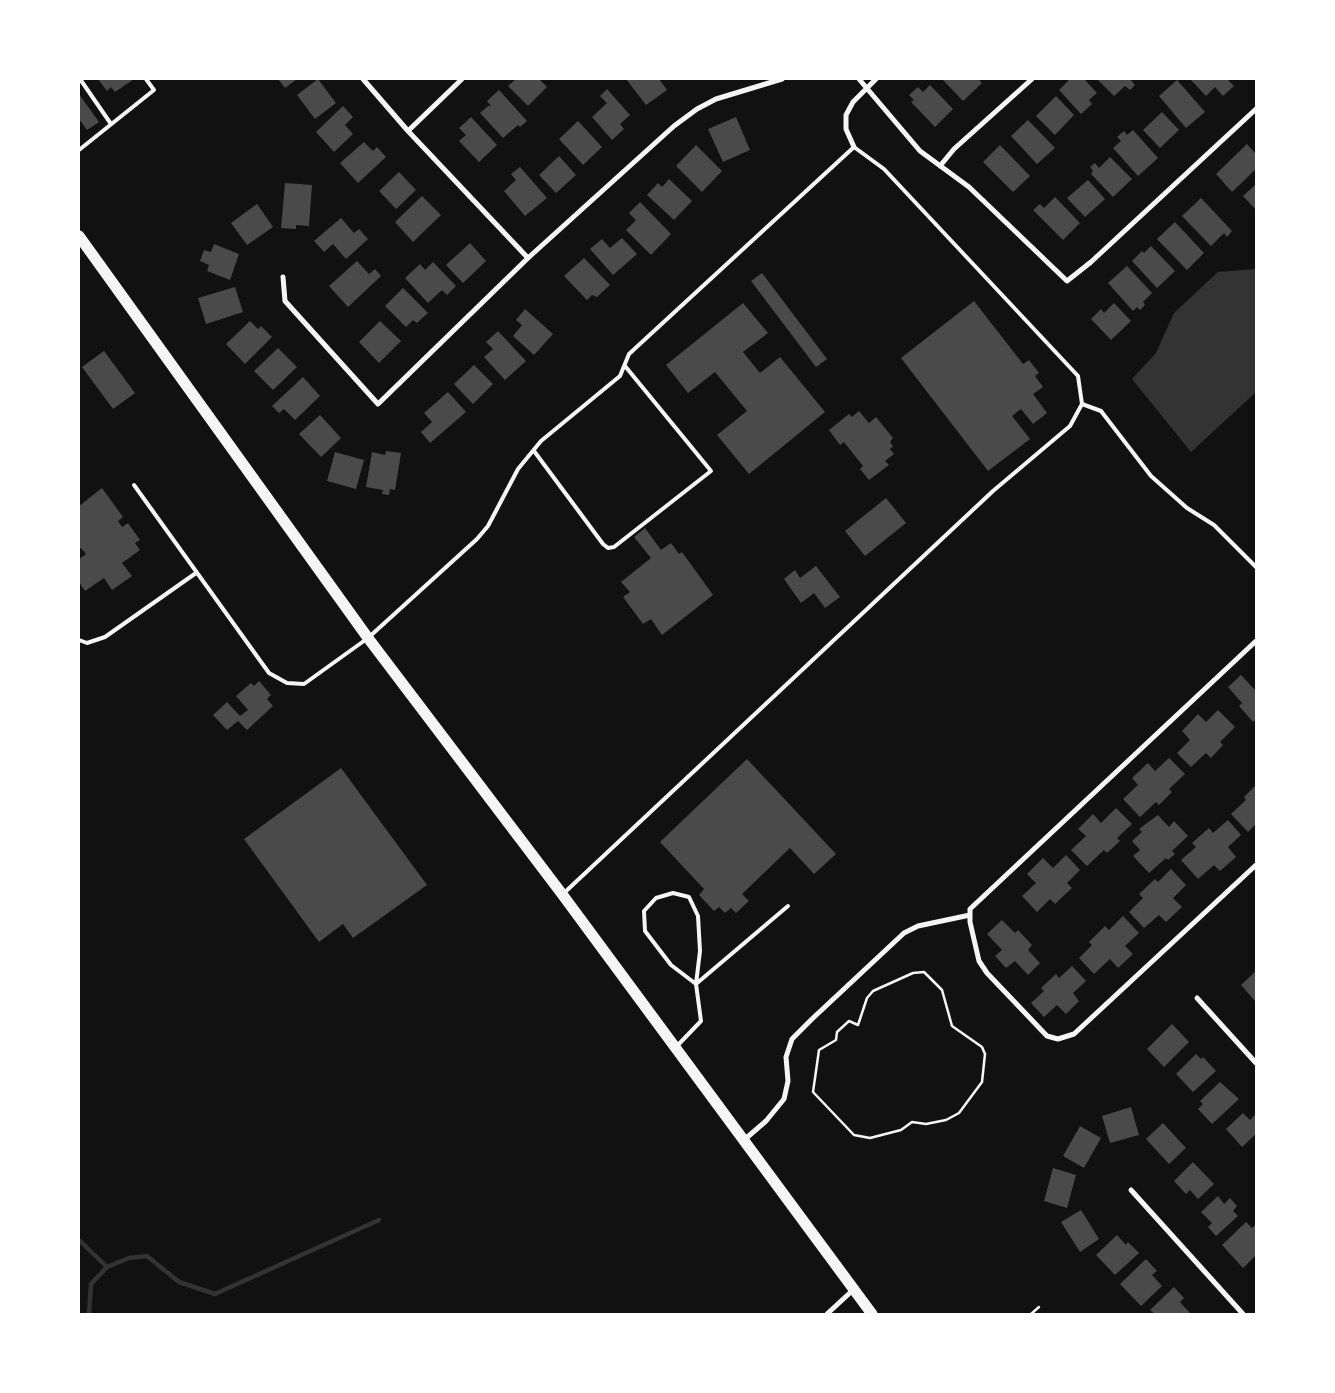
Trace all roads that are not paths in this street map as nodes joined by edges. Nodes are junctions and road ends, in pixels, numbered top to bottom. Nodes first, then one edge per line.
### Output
1 (80, 79) edge
2 (146, 79) edge
3 (363, 79) edge
4 (462, 79) edge
5 (782, 79) edge
6 (859, 79) edge
7 (876, 79) edge
8 (1032, 79) edge
9 (866, 88) junction
10 (1255, 112) edge
11 (111, 124) junction
12 (408, 131) junction
13 (854, 147) junction
14 (79, 150) edge
15 (940, 166) junction
16 (79, 236) edge
17 (528, 258) junction
18 (283, 277) dead end
19 (625, 366) junction
20 (1082, 404) junction
21 (534, 450) junction
22 (134, 485) dead end
23 (1256, 567) edge
24 (196, 573) junction
25 (368, 638) junction
26 (79, 640) edge
27 (1256, 640) edge
28 (1256, 865) edge
29 (562, 894) junction
30 (788, 906) dead end
31 (970, 915) junction
32 (696, 984) junction
33 (1197, 998) dead end
34 (675, 1047) junction
35 (1255, 1060) edge
36 (744, 1140) junction
37 (1131, 1190) dead end
38 (854, 1289) junction
39 (828, 1314) edge
40 (872, 1314) edge
41 (1244, 1314) edge

1 - 11 lane
2 - 11 lane
3 - 12 street
4 - 12 street
5 - 17 street
6 - 9 street
7 - 9 street
8 - 15 street
9 - 13 street
9 - 15 street
10 - 15 street
11 - 14 lane
12 - 17 street
13 - 19 lane
13 - 20 lane
16 - 25 main road
17 - 18 street
19 - 21 lane
19 - 21 lane
20 - 23 lane
20 - 29 lane
21 - 25 lane
22 - 24 lane
24 - 25 lane
24 - 26 lane
25 - 29 main road
27 - 31 street
28 - 31 street
29 - 34 main road
30 - 32 lane
31 - 36 street
32 - 32 lane
32 - 34 lane
33 - 35 street
34 - 36 main road
36 - 38 main road
37 - 41 street
38 - 39 street
38 - 40 main road

